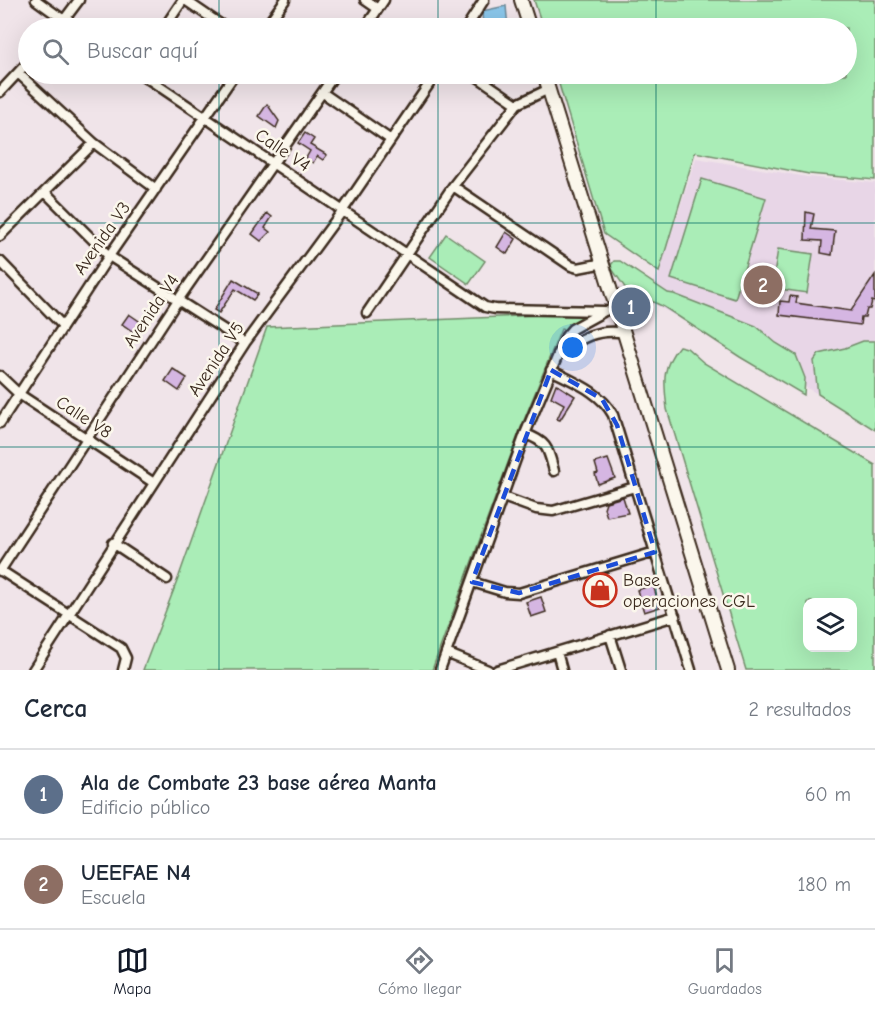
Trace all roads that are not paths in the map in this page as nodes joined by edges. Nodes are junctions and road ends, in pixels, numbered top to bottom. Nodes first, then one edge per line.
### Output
1 (36, 0) edge
2 (80, 0) edge
3 (184, 0) edge
4 (285, 0) edge
5 (365, 0) edge
6 (384, 0) edge
7 (484, 0) edge
8 (521, 0) edge
9 (378, 9) junction
10 (55, 18) edge
11 (67, 18) edge
12 (171, 18) edge
13 (211, 18) edge
14 (272, 18) edge
15 (372, 18) edge
16 (472, 18) edge
17 (527, 18) edge
18 (18, 73) edge
19 (30, 84) edge
20 (156, 84) edge
21 (228, 84) edge
22 (329, 84) edge
23 (429, 84) edge
24 (488, 84) edge
25 (547, 84) edge
26 (549, 89) junction
27 (0, 92) edge
28 (323, 93) junction
29 (517, 104) junction
30 (206, 117) junction
31 (391, 140) junction
32 (94, 143) junction
33 (274, 164) junction
34 (453, 186) junction
35 (156, 189) junction
36 (45, 192) junction
37 (343, 210) junction
38 (0, 236) edge
39 (406, 253) junction
40 (109, 256) junction
41 (0, 261) edge
42 (604, 263) junction
43 (178, 300) junction
44 (617, 305) junction
45 (605, 310) junction
46 (367, 313) dead end
47 (63, 326) junction
48 (625, 333) junction
49 (245, 343) junction
50 (558, 355) junction
51 (551, 370) junction
52 (0, 376) edge
53 (19, 394) junction
54 (0, 423) edge
55 (525, 434) junction
56 (86, 437) junction
57 (554, 471) dead end
58 (154, 483) junction
59 (635, 487) junction
60 (503, 497) junction
61 (114, 543) junction
62 (655, 552) junction
63 (0, 571) edge
64 (167, 579) dead end
65 (472, 582) junction
66 (69, 614) junction
67 (675, 615) junction
68 (610, 635) junction
69 (557, 652) junction
70 (446, 653) junction
71 (33, 670) edge
72 (123, 670) edge
73 (440, 670) edge
74 (488, 670) edge
75 (497, 670) edge
76 (562, 670) edge
77 (621, 670) edge
78 (691, 670) edge
79 (728, 670) edge

1 - 10 street
2 - 11 street
3 - 12 street
3 - 13 street
4 - 14 street
5 - 9 street
6 - 9 street
7 - 16 street
8 - 17 street
9 - 15 street
18 - 27 street
19 - 32 street
20 - 30 street, Calle V4
21 - 30 street, Avenida V3
22 - 28 street, Avenida V4
23 - 31 street, Avenida V5
24 - 29 street
25 - 26 street
26 - 29 street
26 - 42 street
28 - 31 street
28 - 33 street, Avenida V4
29 - 34 street
30 - 33 street, Calle V4
30 - 35 street, Avenida V3
31 - 37 street, Avenida V5
32 - 35 street
32 - 36 street
33 - 37 street, Calle V4
33 - 43 street, Avenida V4
34 - 39 street
34 - 42 street
35 - 40 street, Avenida V3
36 - 38 street
36 - 40 street
37 - 39 street, Calle V4
37 - 49 street, Avenida V5
39 - 45 street, Calle V4
39 - 46 street
40 - 43 street
40 - 47 street, Avenida V3
41 - 47 street
42 - 44 street
43 - 49 street
43 - 56 street, Avenida V4
44 - 45 street
44 - 48 street
45 - 50 street
47 - 53 street, Avenida V3
48 - 50 street
48 - 79 street
49 - 58 street, Avenida V5
50 - 51 street
51 - 55 street
51 - 59 street
52 - 53 street, Calle V8
53 - 54 street, Avenida V3
53 - 56 street, Calle V8
55 - 57 street
55 - 60 street
56 - 58 street, Calle V8
56 - 63 street, Avenida V4
58 - 61 street, Avenida V5
59 - 60 street
59 - 62 street
60 - 65 street
61 - 64 street
61 - 66 street, Avenida V5
62 - 65 street
62 - 67 street
63 - 66 street
65 - 70 street
66 - 71 street, Avenida V5
66 - 72 street
67 - 68 street
67 - 78 street
68 - 69 street
68 - 77 street
69 - 75 street
69 - 76 street
70 - 73 street
70 - 74 street

